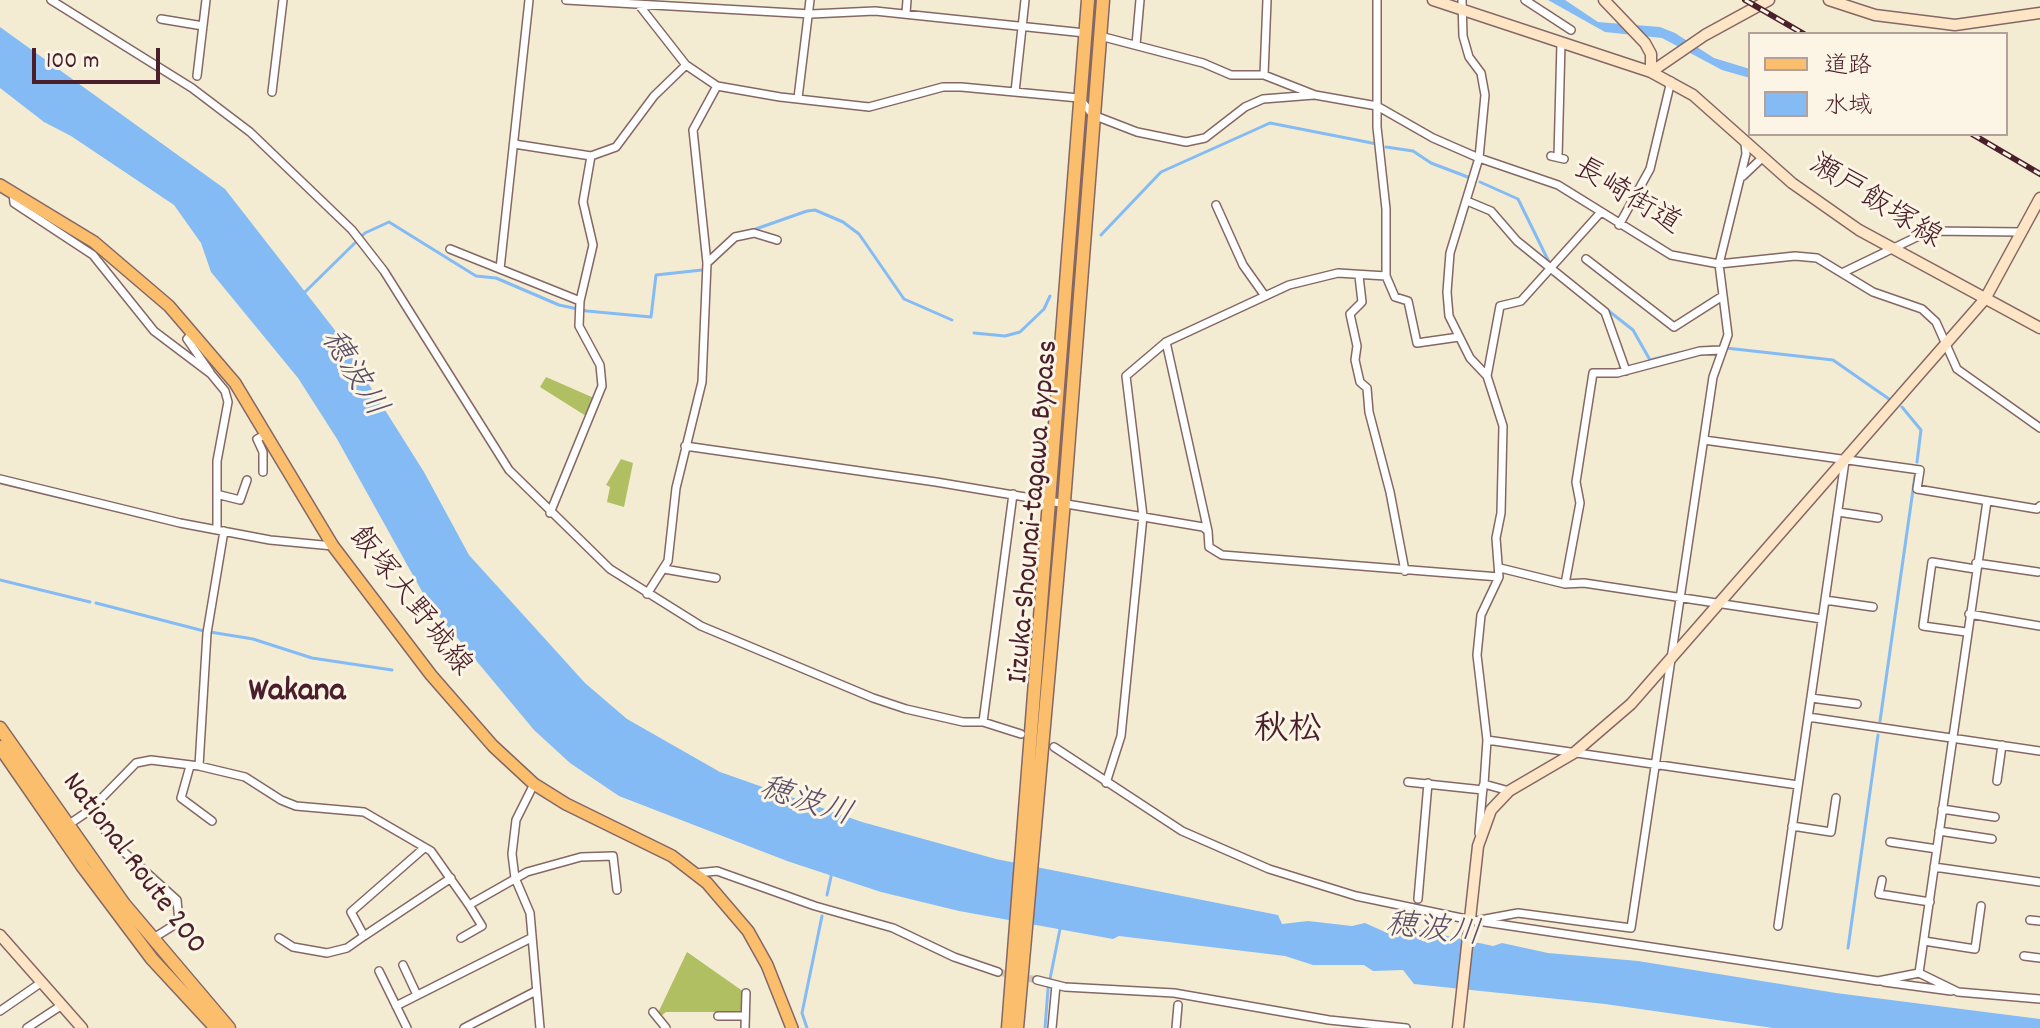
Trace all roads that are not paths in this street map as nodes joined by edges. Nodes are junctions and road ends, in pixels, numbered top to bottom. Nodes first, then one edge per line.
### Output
1 (51, 0) edge
2 (206, 0) edge
3 (283, 0) edge
4 (529, 0) edge
5 (566, 0) edge
6 (907, 0) edge
7 (1025, 0) edge
8 (1088, 0) edge
9 (1103, 0) edge
10 (1140, 0) edge
11 (1267, 0) edge
12 (1377, 0) edge
13 (1433, 0) edge
14 (1525, 0) edge
15 (1604, 0) edge
16 (1769, 0) edge
17 (1829, 0) edge
18 (809, 1) edge
19 (665, 3) edge
20 (709, 4) edge
21 (639, 5) junction
22 (1462, 5) edge
23 (906, 13) junction
24 (2040, 13) edge
25 (811, 14) junction
26 (161, 19) dead end
27 (1023, 24) junction
28 (203, 26) junction
29 (1571, 30) dead end
30 (1085, 33) junction
31 (1100, 36) junction
32 (1561, 43) junction
33 (1136, 45) junction
34 (686, 65) junction
35 (1651, 72) junction
36 (1264, 75) junction
37 (197, 76) dead end
38 (1671, 81) junction
39 (717, 86) junction
40 (272, 92) dead end
41 (1015, 92) junction
42 (1315, 95) junction
43 (798, 98) junction
44 (1079, 98) junction
45 (1377, 106) junction
46 (1093, 115) junction
47 (1745, 142) junction
48 (514, 144) junction
49 (591, 156) junction
50 (1558, 157) dead end
51 (1479, 158) junction
52 (1762, 158) junction
53 (1740, 181) junction
54 (0, 185) edge
55 (13, 193) junction
56 (2040, 198) edge
57 (1467, 201) junction
58 (1216, 205) dead end
59 (1601, 212) junction
60 (1619, 225) junction
61 (2022, 232) junction
62 (777, 240) dead end
63 (1891, 247) junction
64 (450, 249) dead end
65 (1586, 259) dead end
66 (707, 263) junction
67 (1719, 264) junction
68 (1552, 268) junction
69 (500, 269) junction
70 (1842, 273) junction
71 (1359, 276) junction
72 (1386, 276) junction
73 (1265, 296) junction
74 (1721, 297) junction
75 (1985, 299) junction
76 (580, 301) junction
77 (2040, 328) edge
78 (193, 332) junction
79 (1459, 337) junction
80 (1166, 342) junction
81 (1947, 344) junction
82 (1721, 350) junction
83 (1626, 371) junction
84 (211, 374) junction
85 (1487, 376) junction
86 (2040, 428) edge
87 (266, 434) junction
88 (1704, 440) junction
89 (685, 446) junction
90 (1845, 460) junction
91 (263, 472) dead end
92 (0, 479) edge
93 (247, 480) dead end
94 (1013, 494) junction
95 (220, 495) junction
96 (1049, 500) junction
97 (1987, 501) junction
98 (1064, 502) junction
99 (2040, 506) edge
100 (1838, 512) junction
101 (550, 513) junction
102 (1143, 516) junction
103 (1878, 518) dead end
104 (221, 530) junction
105 (1208, 531) junction
106 (333, 546) junction
107 (1976, 566) junction
108 (1500, 568) junction
109 (664, 569) junction
110 (1405, 571) junction
111 (2038, 572) dead end
112 (1499, 577) junction
113 (716, 578) dead end
114 (1565, 584) junction
115 (647, 594) junction
116 (1681, 597) junction
117 (1825, 600) junction
118 (1720, 602) junction
119 (1873, 607) dead end
120 (1969, 614) junction
121 (1822, 619) junction
122 (2040, 626) edge
123 (1966, 632) junction
124 (1671, 657) junction
125 (1811, 698) junction
126 (1857, 704) dead end
127 (1808, 717) junction
128 (983, 722) junction
129 (0, 728) edge
130 (1021, 734) dead end
131 (1953, 738) junction
132 (1487, 740) junction
133 (2002, 745) junction
134 (0, 747) edge
135 (1054, 747) dead end
136 (2040, 751) edge
137 (1574, 753) junction
138 (1656, 764) junction
139 (190, 766) junction
140 (199, 766) junction
141 (1035, 772) junction
142 (1997, 781) dead end
143 (1408, 782) dead end
144 (1106, 783) junction
145 (1428, 783) junction
146 (534, 784) junction
147 (1798, 785) junction
148 (1483, 787) junction
149 (1509, 791) junction
150 (1836, 798) dead end
151 (1942, 809) junction
152 (90, 810) junction
153 (1995, 817) dead end
154 (212, 821) dead end
155 (68, 825) junction
156 (1792, 826) junction
157 (1939, 831) junction
158 (1992, 839) dead end
159 (1890, 842) dead end
160 (1478, 846) junction
161 (423, 849) junction
162 (1937, 849) junction
163 (1934, 867) junction
164 (697, 873) junction
165 (451, 878) junction
166 (515, 878) junction
167 (1882, 880) dead end
168 (2040, 882) edge
169 (617, 890) dead end
170 (1418, 899) dead end
171 (1930, 902) junction
172 (469, 905) junction
173 (1981, 906) dead end
174 (2030, 920) dead end
175 (1473, 921) junction
176 (2040, 921) edge
177 (1778, 926) dead end
178 (0, 935) edge
179 (364, 936) junction
180 (279, 938) dead end
181 (461, 938) dead end
182 (531, 938) junction
183 (152, 939) junction
184 (1924, 941) junction
185 (1020, 956) junction
186 (2024, 956) dead end
187 (2040, 958) edge
188 (403, 965) dead end
189 (379, 971) dead end
190 (998, 972) tunnel mouth
191 (1919, 973) junction
192 (1037, 980) tunnel mouth
193 (1878, 981) junction
194 (42, 982) junction
195 (1051, 984) junction
196 (536, 991) junction
197 (1958, 992) junction
198 (746, 993) dead end
199 (417, 995) junction
200 (2040, 999) edge
201 (62, 1005) junction
202 (1178, 1005) dead end
203 (396, 1006) junction
204 (0, 1011) edge
205 (653, 1012) dead end
206 (718, 1016) dead end
207 (745, 1016) junction
208 (27, 1028) edge
209 (82, 1028) edge
210 (216, 1028) edge
211 (229, 1028) edge
212 (407, 1028) edge
213 (464, 1028) edge
214 (540, 1028) edge
215 (666, 1028) edge
216 (745, 1028) edge
217 (792, 1028) edge
218 (1008, 1028) edge
219 (1017, 1028) edge
220 (1025, 1028) edge
221 (1052, 1028) edge
222 (1176, 1028) edge
223 (1406, 1028) edge
224 (1458, 1028) edge

1 - 101 street
2 - 28 street
3 - 40 street
4 - 48 street
5 - 21 street
6 - 23 street
7 - 27 street
8 - 30 highway, Iizuka-Shounai-tagawa Bypass
9 - 31 highway, Iizuka-Shounai-tagawa Bypass
10 - 33 street
11 - 36 street
12 - 45 street
13 - 22 street, 瀬戸飯塚線
14 - 29 street
15 - 35 street
16 - 35 street
17 - 24 street
18 - 25 street
19 - 20 street
19 - 21 street
20 - 25 street
21 - 34 street
22 - 32 street, 瀬戸飯塚線
22 - 51 street
23 - 25 street
23 - 27 street
25 - 43 street
26 - 28 street
27 - 30 street
27 - 41 street
28 - 37 street
30 - 44 highway, Iizuka-Shounai-tagawa Bypass
31 - 33 street, 長崎街道
31 - 46 highway, Iizuka-Shounai-tagawa Bypass
32 - 35 street, 瀬戸飯塚線
32 - 50 street
33 - 36 street, 長崎街道
34 - 39 street
34 - 49 street
35 - 38 street, 瀬戸飯塚線
36 - 42 street, 長崎街道
38 - 47 street, 瀬戸飯塚線
38 - 60 street
39 - 43 street
39 - 66 street
41 - 43 street
41 - 44 street
42 - 45 street, 長崎街道
42 - 46 street
44 - 46 street
44 - 96 highway, Iizuka-Shounai-tagawa Bypass
45 - 51 street, 長崎街道
45 - 72 street
46 - 98 highway, Iizuka-Shounai-tagawa Bypass
47 - 52 street, 瀬戸飯塚線
47 - 53 street
48 - 49 street
48 - 69 street
49 - 76 street
51 - 57 street
51 - 59 street, 長崎街道
52 - 53 street
52 - 63 street, 瀬戸飯塚線
53 - 67 street
54 - 55 main road, 飯塚大野城線
55 - 78 main road, 飯塚大野城線
55 - 84 street
56 - 61 street
57 - 68 street
57 - 79 street
58 - 73 street
59 - 60 street, 長崎街道
59 - 68 street
60 - 67 street, 長崎街道
61 - 63 street
61 - 75 street
62 - 66 street
63 - 70 street
63 - 75 street, 瀬戸飯塚線
64 - 69 street
65 - 74 street
66 - 89 street
67 - 70 street, 長崎街道
67 - 74 street
68 - 83 street
68 - 85 street
69 - 76 street
70 - 81 street, 長崎街道
71 - 72 street
71 - 73 street
71 - 110 street
72 - 79 street
73 - 80 street
74 - 82 street
75 - 77 street, 瀬戸飯塚線
75 - 81 street
76 - 101 street
78 - 84 street
78 - 87 main road, 飯塚大野城線
79 - 85 street
80 - 102 street
80 - 105 street
81 - 86 street, 長崎街道
81 - 90 street
82 - 83 street
82 - 88 street
83 - 114 street
84 - 95 street
85 - 108 street
87 - 91 street
87 - 106 main road, 飯塚大野城線
88 - 90 street
88 - 116 street
89 - 94 street
89 - 109 street
90 - 97 street
90 - 100 street
90 - 118 street
92 - 104 street
93 - 95 street
94 - 96 street
94 - 128 street
95 - 104 street
96 - 98 street
96 - 141 highway, Iizuka-Shounai-tagawa Bypass
97 - 99 street
97 - 107 street
98 - 102 street
98 - 141 highway, Iizuka-Shounai-tagawa Bypass
100 - 103 street
100 - 117 street
101 - 115 street
102 - 105 street
102 - 144 street
104 - 106 street
104 - 140 street
105 - 110 street
106 - 146 main road, 飯塚大野城線
107 - 111 street
107 - 120 street
107 - 123 street
108 - 112 street
108 - 114 street
109 - 113 street
109 - 115 street
110 - 112 street
112 - 132 street
114 - 116 street
115 - 128 street
116 - 118 street
116 - 124 street
117 - 119 street
117 - 121 street
118 - 121 street
118 - 124 street
120 - 122 street
120 - 123 street
121 - 125 street
123 - 131 street
124 - 137 street
124 - 138 street
125 - 126 street
125 - 127 street
127 - 131 street
127 - 147 street
128 - 130 street
129 - 155 highway, National Route 200
131 - 133 street
131 - 151 street
132 - 137 street
132 - 148 street
133 - 136 street
133 - 142 street
134 - 210 highway, National Route 200
135 - 144 street
137 - 138 street
137 - 149 street
138 - 147 street
138 - 175 street
139 - 140 street
139 - 152 street
139 - 154 street
140 - 161 street
141 - 185 highway, Iizuka-Shounai-tagawa Bypass
143 - 145 street
144 - 175 street
145 - 148 street
145 - 170 street
146 - 164 main road, 飯塚大野城線
146 - 166 street
147 - 156 street
148 - 149 street
148 - 160 street
149 - 160 street
150 - 156 street
151 - 153 street
151 - 157 street
152 - 155 street
152 - 183 street
155 - 183 highway, National Route 200
156 - 177 street
157 - 158 street
157 - 162 street
159 - 162 street
160 - 175 street
161 - 165 street
161 - 179 street
162 - 163 street
163 - 168 street
163 - 171 street
164 - 190 street
164 - 217 main road, 飯塚大野城線
165 - 172 street
165 - 179 street
166 - 169 street
166 - 172 street
166 - 182 street
167 - 171 street
171 - 184 street
172 - 181 street
173 - 184 street
174 - 176 street
175 - 193 street
175 - 224 street
178 - 194 street
179 - 180 street
182 - 196 street
182 - 199 street
183 - 211 highway, National Route 200
184 - 191 street
185 - 218 highway, Iizuka-Shounai-tagawa Bypass
185 - 219 highway, Iizuka-Shounai-tagawa Bypass
185 - 220 highway
186 - 187 street
188 - 199 street
189 - 203 street
191 - 193 street
191 - 197 street
192 - 195 street
193 - 197 street
194 - 201 street
194 - 204 street
195 - 221 street
195 - 223 street
196 - 213 street
196 - 214 street
197 - 200 street
198 - 207 street
199 - 203 street
201 - 208 street
201 - 209 street
202 - 222 street
203 - 212 street
205 - 215 street
206 - 207 street
207 - 216 street

